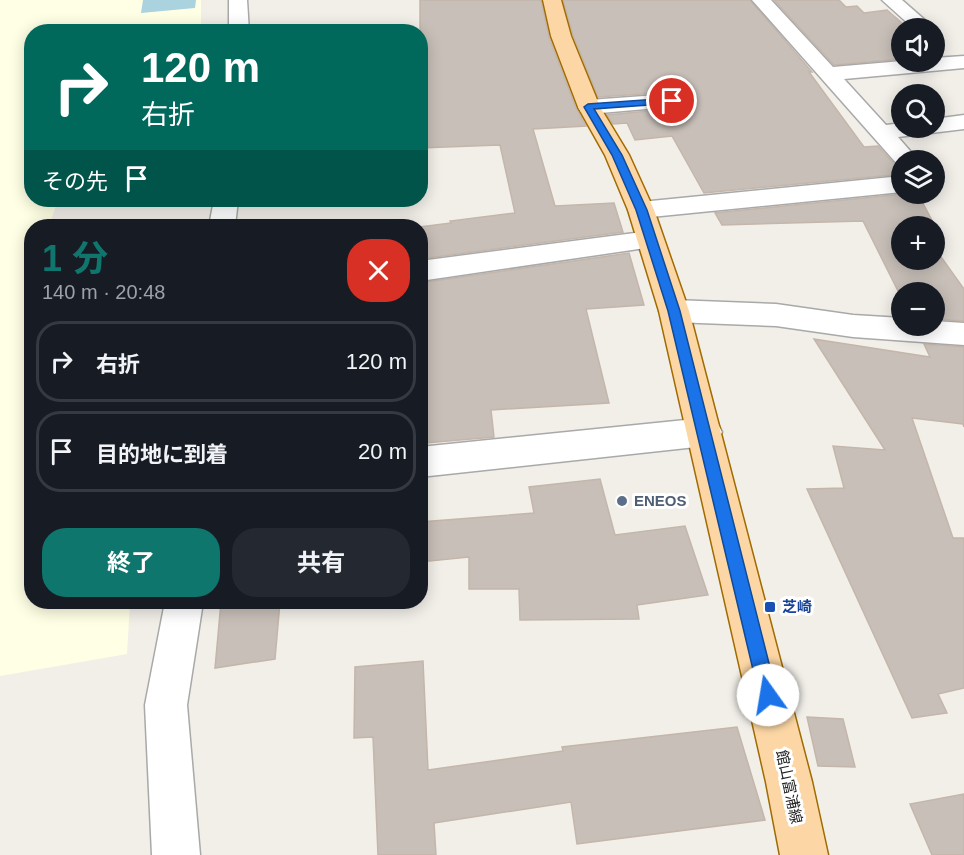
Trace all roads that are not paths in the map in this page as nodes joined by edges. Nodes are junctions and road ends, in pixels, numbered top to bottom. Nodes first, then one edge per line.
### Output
1 (238, 0) edge
2 (552, 0) edge
3 (761, 0) edge
4 (891, 0) edge
5 (912, 18) edge
6 (239, 24) edge
7 (945, 47) edge
8 (964, 62) edge
9 (830, 74) junction
10 (672, 101) dead end
11 (588, 107) junction
12 (964, 122) edge
13 (945, 125) edge
14 (891, 131) edge
15 (882, 132) junction
16 (897, 150) edge
17 (891, 186) edge
18 (646, 225) junction
19 (428, 269) edge
20 (674, 311) junction
21 (964, 334) edge
22 (705, 432) junction
23 (428, 461) edge
24 (183, 609) edge
25 (176, 855) edge
26 (804, 855) edge

1 - 6 street
2 - 11 main road, 館山富浦線
3 - 9 street
4 - 5 street
7 - 8 street
8 - 9 street
9 - 15 street
10 - 11 street
11 - 18 main road, 館山富浦線
12 - 13 street
14 - 15 street
15 - 16 street
17 - 18 street
18 - 19 street
18 - 20 main road, 館山富浦線
20 - 21 street
20 - 22 main road, 館山富浦線
22 - 23 street
22 - 26 main road, 館山富浦線
24 - 25 street

